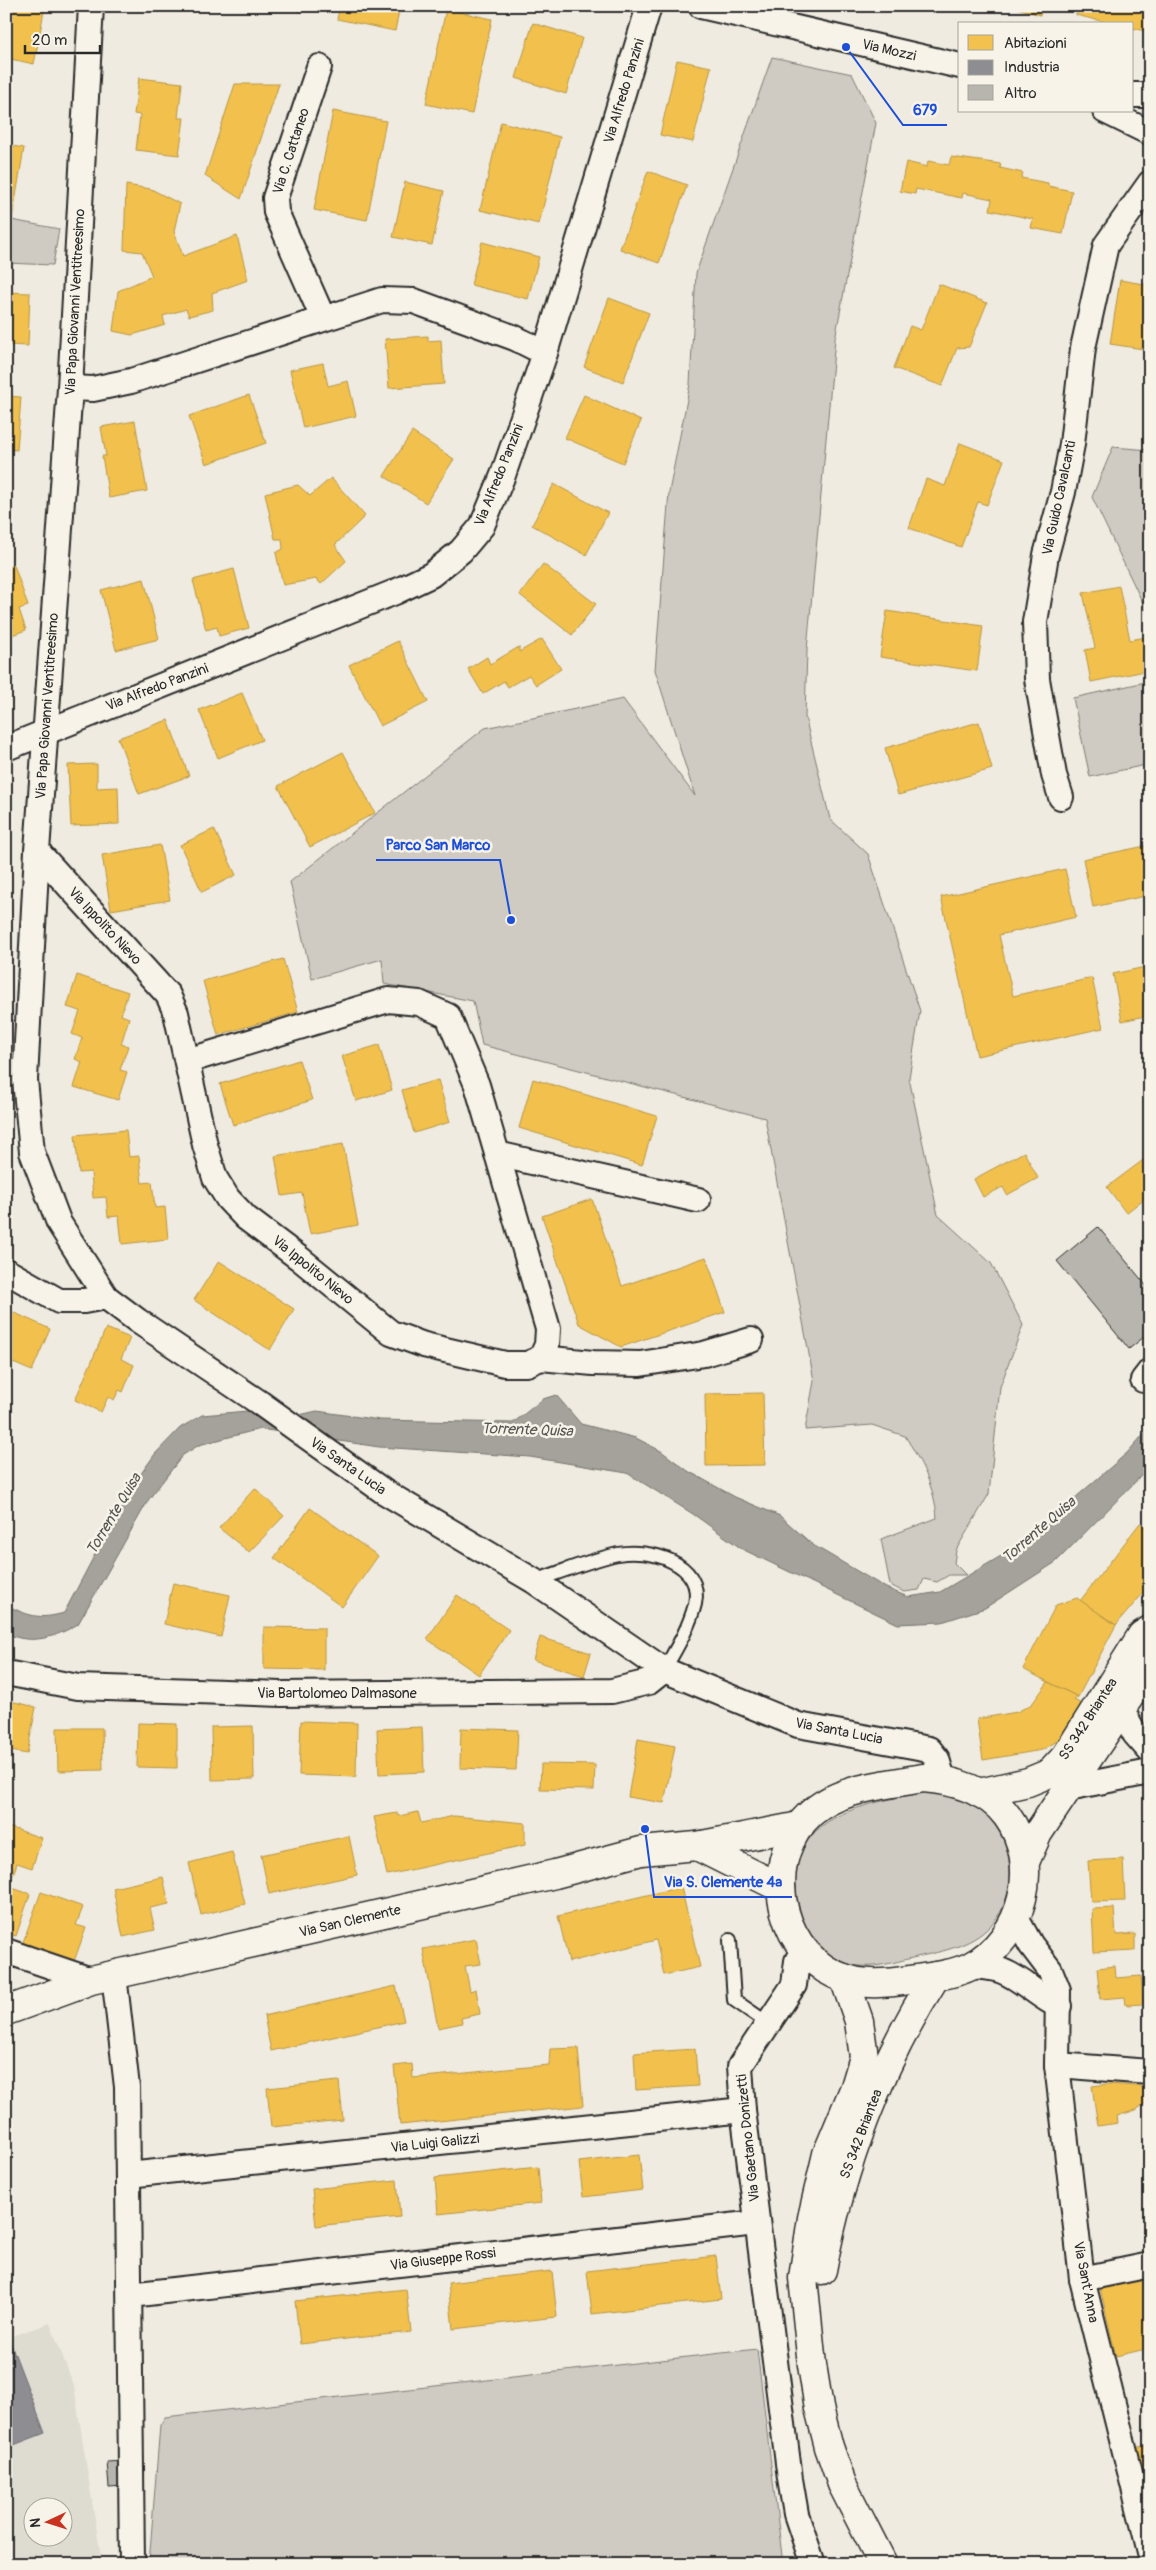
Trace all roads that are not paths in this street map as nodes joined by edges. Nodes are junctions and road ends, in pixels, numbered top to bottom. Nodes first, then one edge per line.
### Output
1 (650, 6) edge
2 (701, 6) edge
3 (93, 11) edge
4 (958, 66) edge
5 (319, 67) dead end
6 (1134, 95) edge
7 (1150, 95) edge
8 (1107, 112) edge
9 (1150, 133) edge
10 (1150, 183) edge
11 (323, 318) junction
12 (545, 353) junction
13 (70, 388) junction
14 (45, 731) junction
15 (6, 748) edge
16 (1061, 797) dead end
17 (37, 851) junction
18 (186, 1061) junction
19 (497, 1154) junction
20 (698, 1200) dead end
21 (6, 1271) edge
22 (106, 1297) junction
23 (168, 1339) joint
24 (751, 1340) dead end
25 (541, 1358) junction
26 (534, 1582) junction
27 (1150, 1630) edge
28 (1150, 1666) edge
29 (664, 1670) junction
30 (6, 1673) edge
31 (1122, 1710) junction
32 (1150, 1750) edge
33 (1150, 1772) edge
34 (943, 1780) junction
35 (1068, 1788) junction
36 (979, 1793) junction
37 (800, 1826) junction
38 (697, 1846) junction
39 (1025, 1862) junction
40 (781, 1888) junction
41 (1016, 1918) junction
42 (730, 1940) dead end
43 (6, 1951) edge
44 (803, 1951) junction
45 (971, 1966) junction
46 (936, 1976) junction
47 (103, 1978) junction
48 (844, 1978) junction
49 (1059, 2006) junction
50 (6, 2011) edge
51 (770, 2024) junction
52 (1057, 2065) junction
53 (1150, 2072) edge
54 (743, 2110) junction
55 (128, 2175) junction
56 (756, 2223) junction
57 (1150, 2265) edge
58 (1082, 2279) junction
59 (130, 2295) junction
60 (810, 2333) junction
61 (1150, 2552) edge
62 (132, 2564) edge
63 (813, 2564) edge
64 (883, 2564) edge

1 - 12 street, Via Alfredo Panzini
2 - 4 street, Via Mozzi
3 - 13 street, Via Papa Giovanni Ventitreesimo
5 - 11 street, Via C. Cattaneo
6 - 7 street
8 - 9 street
10 - 16 street, Via Guido Cavalcanti
11 - 12 street
11 - 13 street
12 - 14 street, Via Alfredo Panzini
13 - 14 street, Via Papa Giovanni Ventitreesimo
14 - 15 street, Via Alfredo Panzini
14 - 17 street, Via Papa Giovanni Ventitreesimo
17 - 18 street, Via Ippolito Nievo
17 - 22 street, Via Papa Giovanni Ventitreesimo
18 - 19 street
18 - 25 street, Via Ippolito Nievo
19 - 20 street
19 - 25 street
21 - 22 street
22 - 23 street, Via Papa Giovanni Ventitreesimo
23 - 26 street, Via Santa Lucia
24 - 25 street, Via Ippolito Nievo
26 - 29 street, Via Santa Lucia
26 - 29 lane
27 - 36 main road, SS 342 Briantea
28 - 31 main road, SS 342 Briantea
29 - 30 street, Via Bartolomeo Dalmasone
29 - 34 street, Via Santa Lucia
31 - 32 street
31 - 35 main road, SS 342 Briantea
33 - 35 street
34 - 36 main road
34 - 37 main road
35 - 39 main road, SS 342 Briantea
36 - 39 main road
37 - 38 main road, Via San Clemente
37 - 40 main road
38 - 40 main road
38 - 47 main road, Via San Clemente
39 - 41 main road
40 - 44 main road
41 - 45 main road
41 - 49 street, Via Sant'Anna
42 - 51 lane
43 - 47 street
44 - 48 main road
44 - 51 street, Via Gaetano Donizetti
45 - 46 main road
45 - 49 street
46 - 48 main road
46 - 60 main road, SS 342 Briantea
47 - 50 main road, Via San Clemente
47 - 55 street
48 - 60 main road, SS 342 Briantea
49 - 52 street, Via Sant'Anna
51 - 54 street, Via Gaetano Donizetti
52 - 53 street
52 - 58 street, Via Sant'Anna
54 - 55 street, Via Luigi Galizzi
54 - 56 street, Via Gaetano Donizetti
55 - 59 street
56 - 59 street, Via Giuseppe Rossi
56 - 63 street, Via Gaetano Donizetti
57 - 58 street
58 - 61 street, Via Sant'Anna
59 - 62 street
60 - 64 main road, SS 342 Briantea

